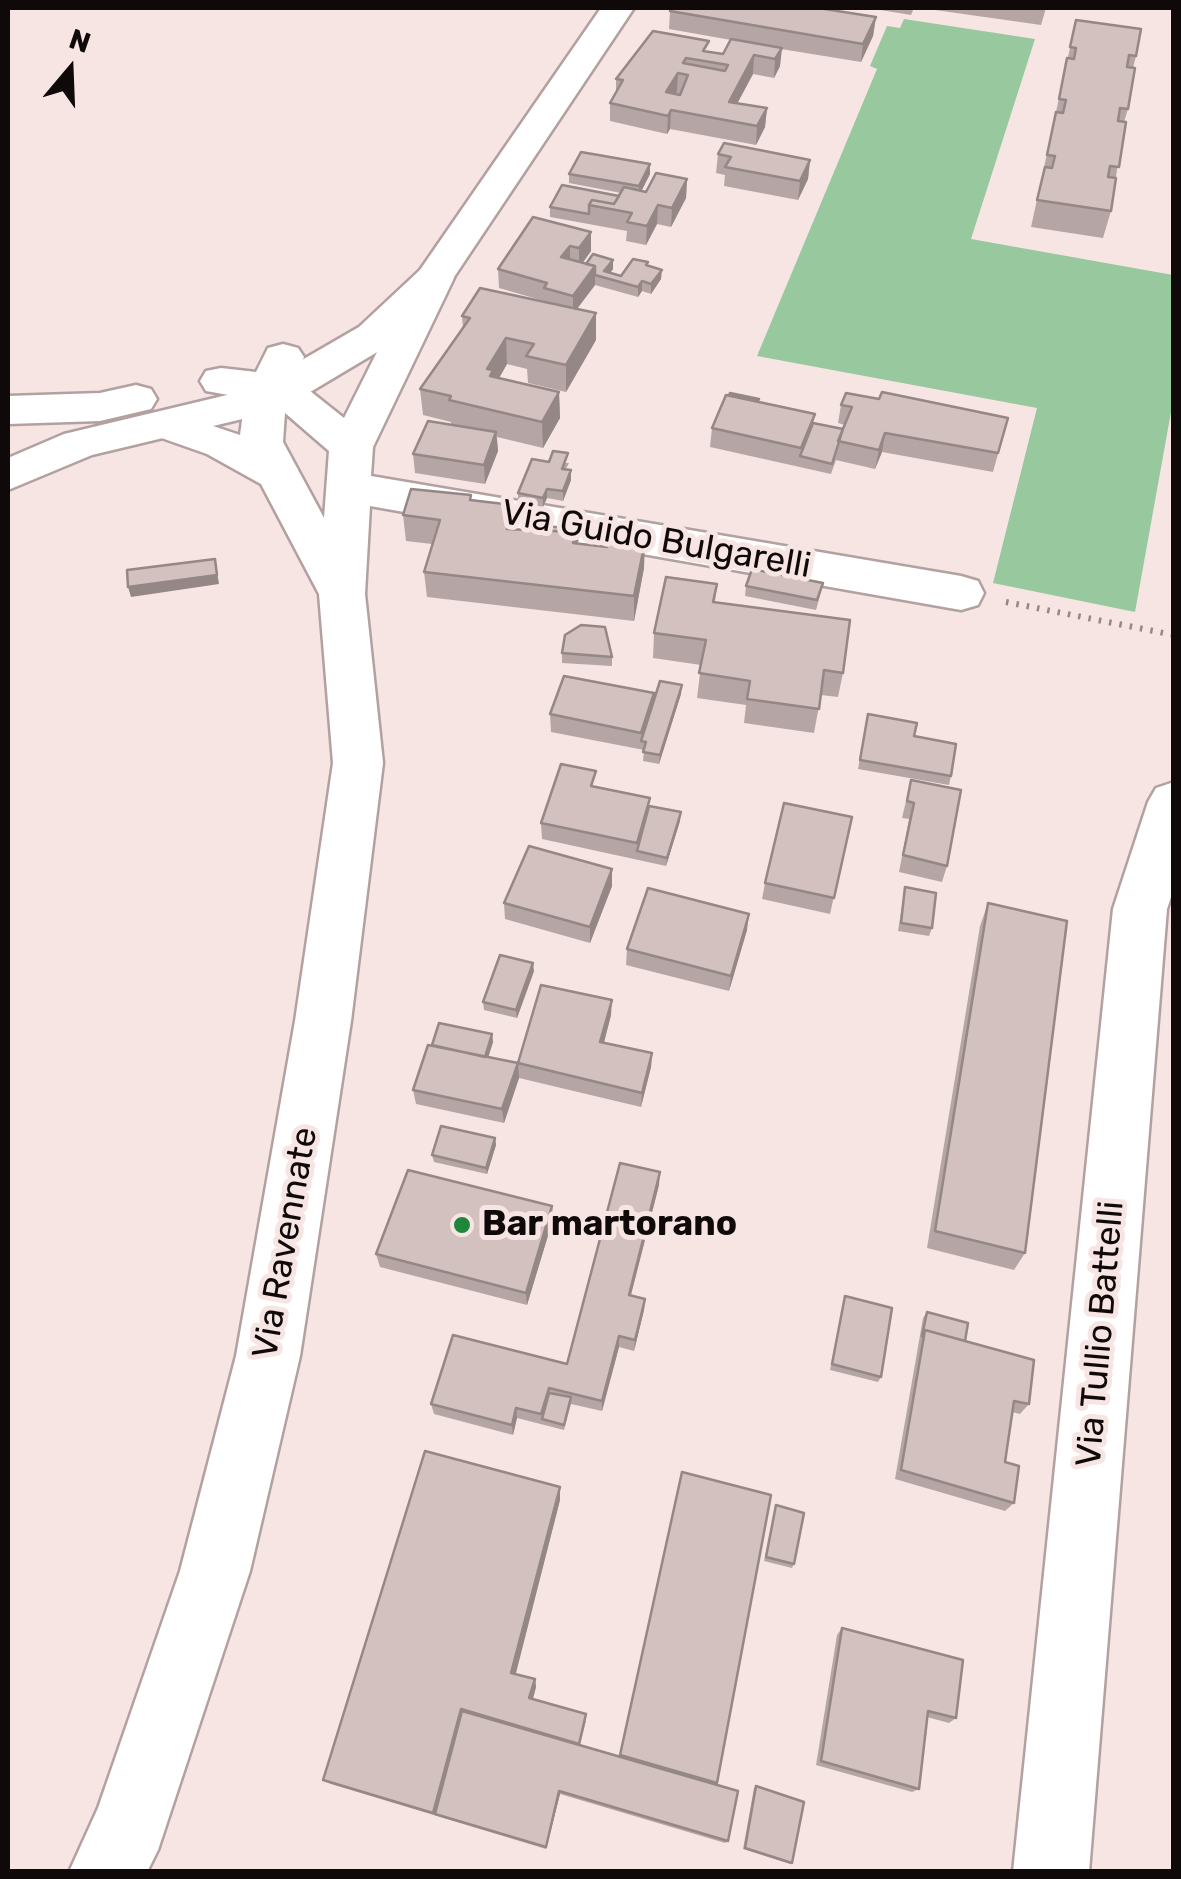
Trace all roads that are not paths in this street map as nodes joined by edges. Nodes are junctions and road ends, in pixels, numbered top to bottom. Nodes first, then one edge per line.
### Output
1 (617, 8) edge
2 (492, 188) junction
3 (434, 278) junction
4 (275, 384) junction
5 (8, 410) edge
6 (168, 425) junction
7 (351, 467) junction
8 (273, 472) junction
9 (8, 475) edge
10 (961, 593) road end
11 (342, 594) junction
12 (1174, 802) edge
13 (107, 1872) edge
14 (1051, 1872) edge

1 - 2 street, Via Ravennate
2 - 3 street, Via Ravennate
2 - 4 street, Via Ravennate
3 - 4 street, Via Ravennate
3 - 7 street, Via Ravennate
4 - 5 street
4 - 6 street, Via Ravennate
4 - 7 street
4 - 8 street, Via Ravennate
6 - 8 street, Via Ravennate
6 - 9 street, Via Ravennate
7 - 10 street, Via Guido Bulgarelli
7 - 11 street, Via Ravennate
8 - 11 street, Via Ravennate
11 - 13 street, Via Ravennate
12 - 14 street, Via Tullio Battelli

